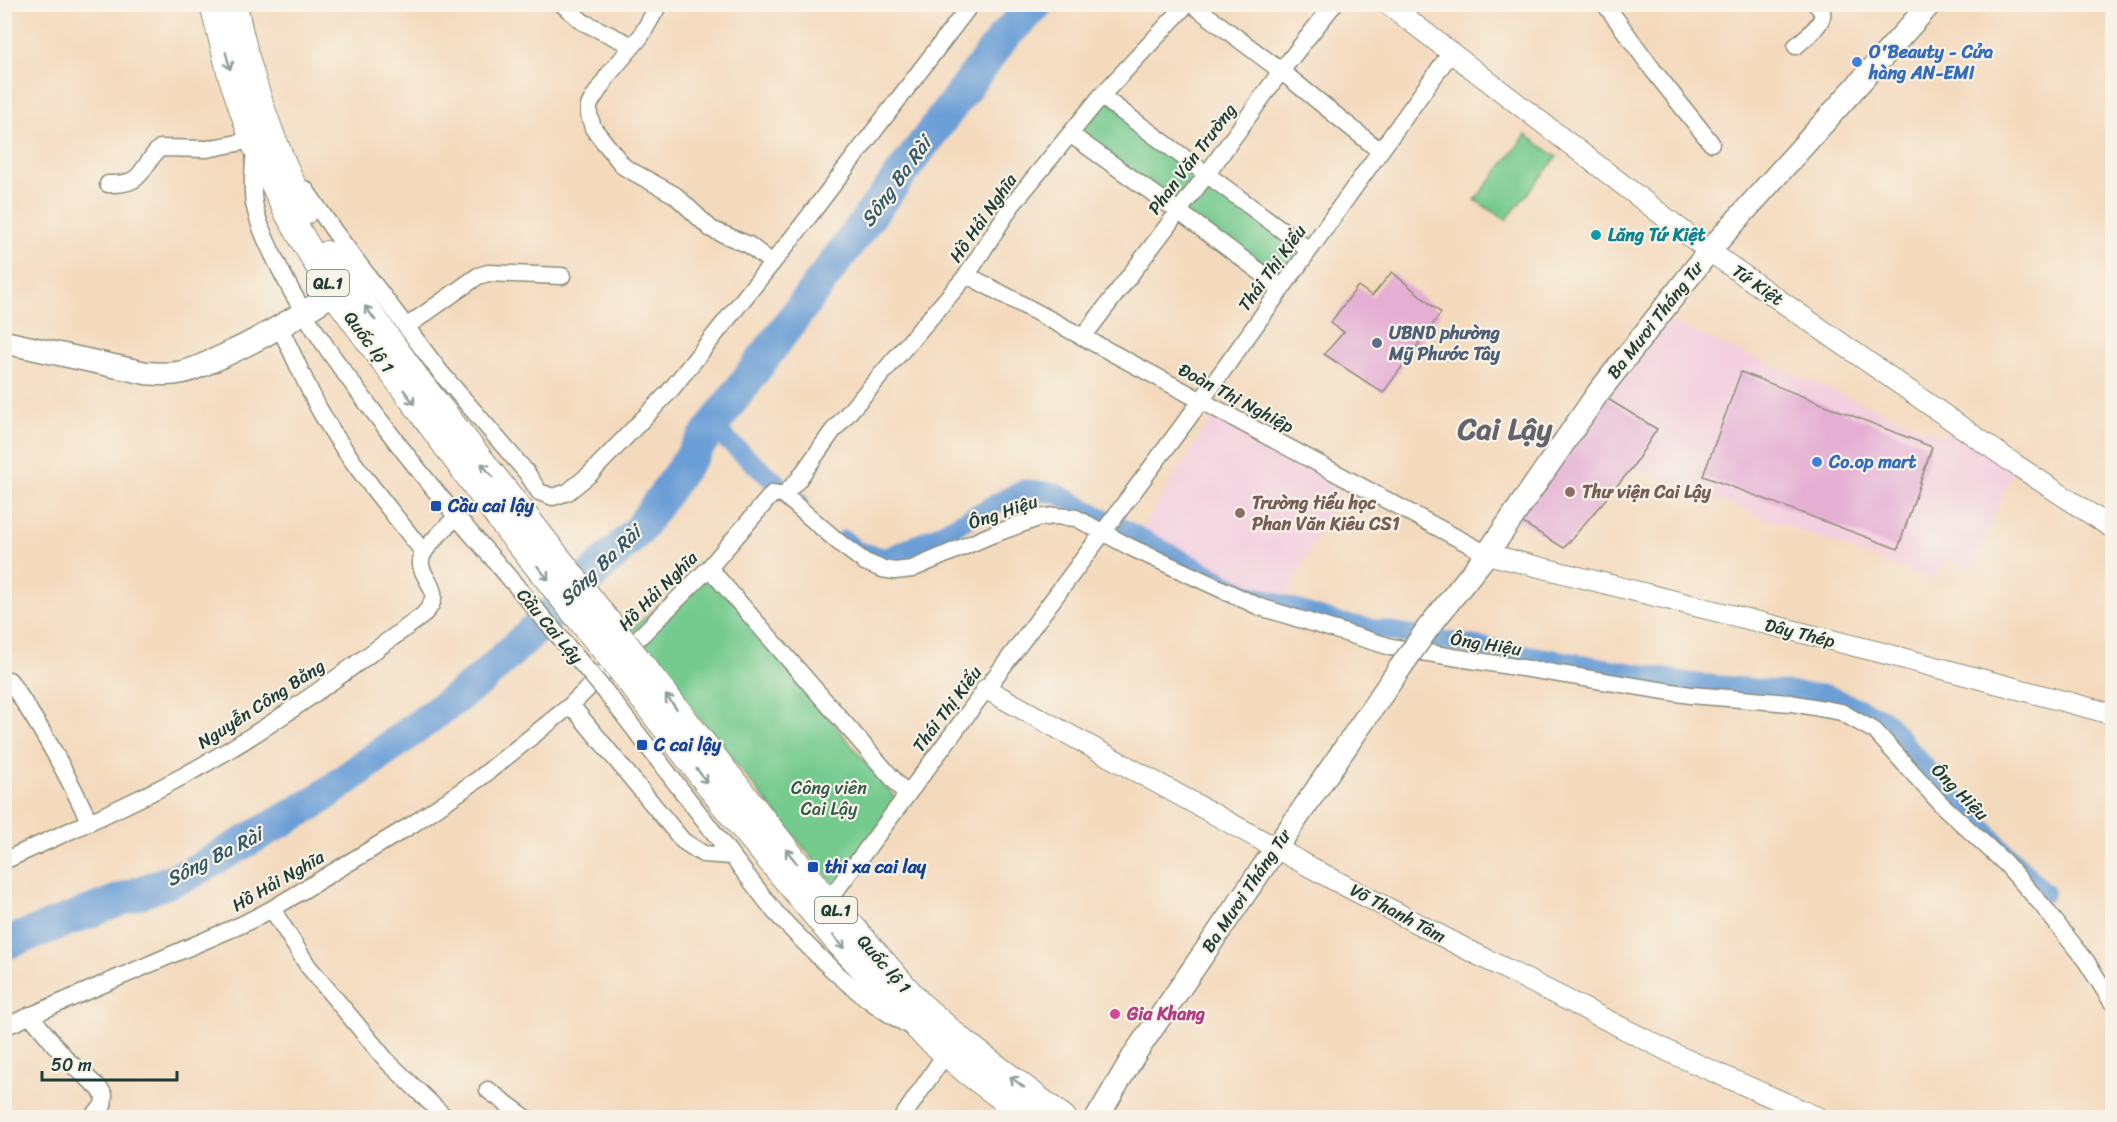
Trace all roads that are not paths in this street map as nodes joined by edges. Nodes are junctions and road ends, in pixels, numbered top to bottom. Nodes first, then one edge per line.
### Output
1 (213, 4) edge
2 (234, 4) edge
3 (562, 4) edge
4 (659, 4) edge
5 (971, 4) edge
6 (1190, 4) edge
7 (1334, 4) edge
8 (1605, 4) edge
9 (1930, 4) edge
10 (1816, 5) edge
11 (1400, 8) edge
12 (633, 46) junction
13 (1796, 46) dead end
14 (1450, 54) junction
15 (1281, 72) junction
16 (1101, 96) junction
17 (1070, 134) junction
18 (1711, 143) dead end
19 (262, 145) junction
20 (1380, 151) junction
21 (1207, 174) junction
22 (108, 184) dead end
23 (1178, 210) junction
24 (1309, 250) junction
25 (1709, 251) junction
26 (772, 263) junction
27 (967, 275) junction
28 (562, 276) dead end
29 (1282, 288) junction
30 (334, 293) junction
31 (303, 314) junction
32 (279, 326) junction
33 (406, 327) junction
34 (1083, 337) junction
35 (4, 342) edge
36 (1201, 401) junction
37 (784, 495) junction
38 (456, 517) junction
39 (515, 521) junction
40 (2112, 528) edge
41 (1105, 530) junction
42 (424, 553) junction
43 (1487, 554) junction
44 (709, 568) junction
45 (636, 674) joint
46 (9, 680) dead end
47 (986, 689) junction
48 (571, 705) junction
49 (2112, 714) edge
50 (907, 795) junction
51 (89, 821) junction
52 (1276, 848) junction
53 (731, 856) junction
54 (4, 861) edge
55 (272, 909) junction
56 (822, 909) junction
57 (2112, 1002) edge
58 (30, 1015) junction
59 (4, 1027) edge
60 (924, 1034) junction
61 (946, 1053) junction
62 (488, 1090) dead end
63 (92, 1118) edge
64 (446, 1118) edge
65 (526, 1118) edge
66 (902, 1118) edge
67 (1030, 1118) edge
68 (1063, 1118) edge
69 (1097, 1118) edge
70 (1820, 1118) edge

1 -> 19 main road, Quốc lộ 1 / QL.1
2 - 19 main road, Quốc lộ 1 / QL.1
3 - 12 street
4 - 12 street
5 - 26 street
6 - 15 street
6 - 16 street, Hồ Hải Nghĩa
7 - 15 street, Phan Văn Trường
8 - 18 street
9 - 25 main road, Ba Mươi Tháng Tư
10 - 13 street
11 - 14 street, Tứ Kiệt
12 - 26 street
14 - 20 street, Thái Thị Kiểu
14 - 25 street, Tứ Kiệt
15 - 20 street
15 - 21 street, Phan Văn Trường
16 - 17 street, Hồ Hải Nghĩa
16 - 21 street
17 - 23 street
17 - 27 street, Hồ Hải Nghĩa
19 - 22 street
19 - 30 main road, Quốc lộ 1 / QL.1
19 - 31 street, Cầu Cai Lậy
19 - 33 street
39 -> 19 main road, Quốc lộ 1 / QL.1
20 - 24 street, Thái Thị Kiểu
21 - 23 street, Phan Văn Trường
21 - 24 street
23 - 29 street
23 - 34 street, Phan Văn Trường
24 - 29 street, Thái Thị Kiểu
25 - 40 street, Tứ Kiệt
25 - 43 main road, Ba Mươi Tháng Tư
26 - 33 street
27 - 34 street, Đoàn Thị Nghiệp
27 - 37 street, Hồ Hải Nghĩa
28 - 33 street
29 - 36 street, Thái Thị Kiểu
30 - 31 main road
30 -> 39 main road, Quốc lộ 1 / QL.1
31 - 32 main road
31 - 38 street, Cầu Cai Lậy
32 - 35 main road
32 - 42 street
34 - 36 street, Đoàn Thị Nghiệp
36 - 41 street, Thái Thị Kiểu
36 - 43 street, Đoàn Thị Nghiệp
37 - 41 street, Ông Hiệu
37 - 44 street, Hồ Hải Nghĩa
38 - 42 street
38 - 53 street, Cầu Cai Lậy, bridge
39 - 45 main road, Cầu Cai Lậy / QL.1, bridge
41 - 47 street, Thái Thị Kiểu
41 - 57 street, Ông Hiệu
42 - 51 street, Nguyễn Công Bằng
43 - 49 street, Dây Thép
43 - 52 main road, Ba Mươi Tháng Tư, bridge
44 - 48 street, Hồ Hải Nghĩa
44 - 50 street
45 - 56 main road, Quốc lộ 1 / QL.1
46 - 51 street
47 - 50 street, Thái Thị Kiểu
47 - 52 street, Võ Thanh Tâm
48 - 53 street
48 - 55 street, Hồ Hải Nghĩa
50 - 56 street, Thái Thị Kiểu
51 - 54 street, Nguyễn Công Bằng
52 - 69 main road, Ba Mươi Tháng Tư
52 - 70 street, Võ Thanh Tâm
53 - 60 street, Cầu Cai Lậy
55 - 58 street, Hồ Hải Nghĩa
55 - 64 street
56 -> 60 main road, Quốc lộ 1 / QL.1
68 -> 56 main road, Quốc lộ 1 / QL.1
58 - 59 street, Hồ Hải Nghĩa
58 - 63 street
60 - 61 main road, Quốc lộ 1 / QL.1
61 - 66 street
61 - 67 main road, Quốc lộ 1 / QL.1
62 - 65 street

